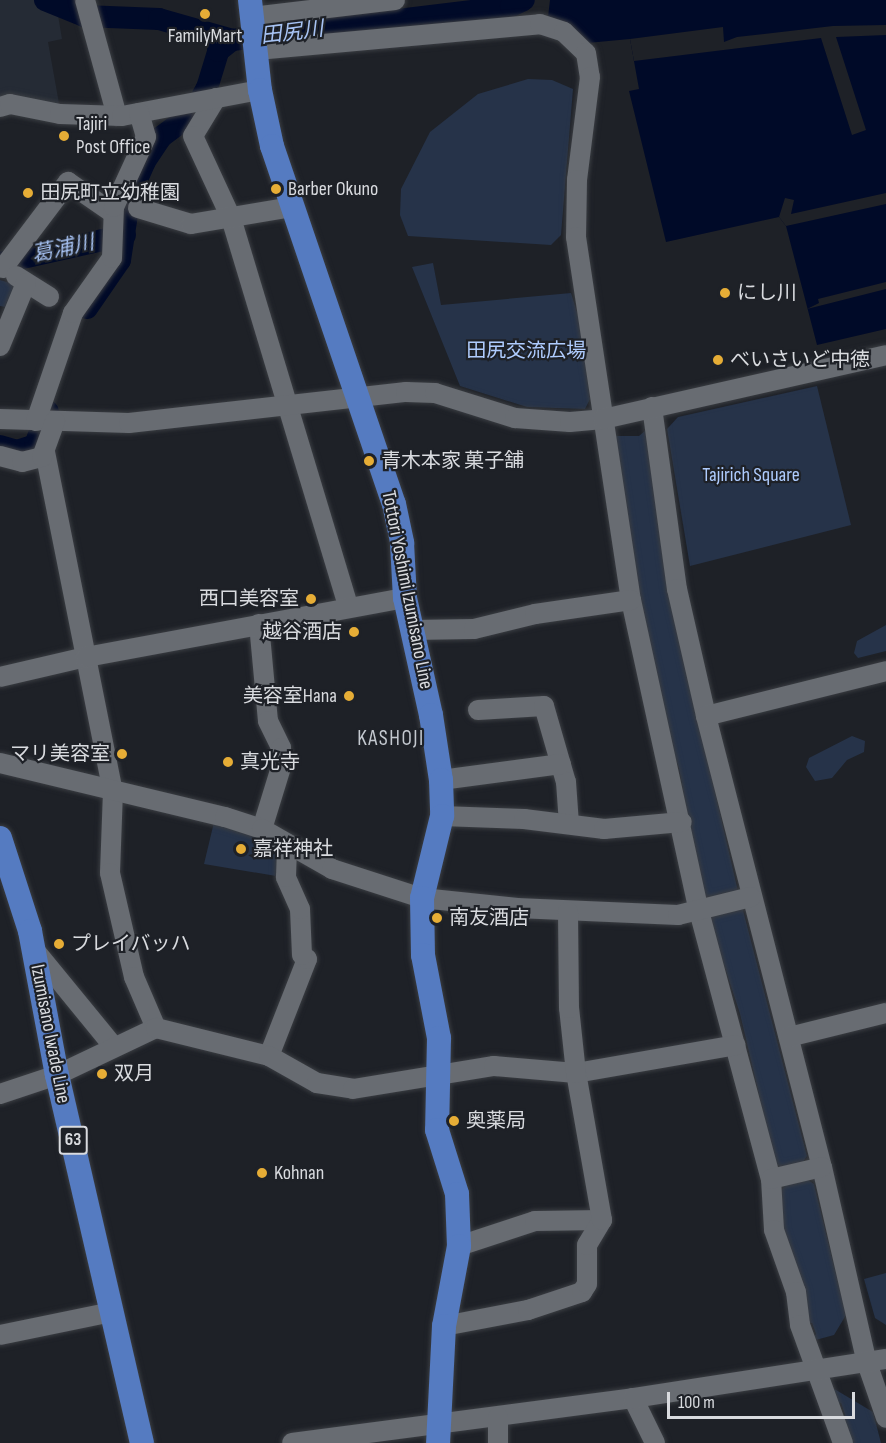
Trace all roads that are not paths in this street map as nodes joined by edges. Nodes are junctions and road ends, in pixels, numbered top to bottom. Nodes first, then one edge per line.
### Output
1 (85, 0) edge
2 (383, 1) edge
3 (254, 29) edge
4 (260, 90) junction
5 (216, 98) junction
6 (0, 107) edge
7 (139, 112) junction
8 (117, 116) junction
9 (292, 207) junction
10 (138, 208) dead end
11 (113, 213) junction
12 (231, 218) junction
13 (1, 269) edge
14 (26, 283) junction
15 (49, 297) dead end
16 (0, 346) edge
17 (886, 356) edge
18 (359, 398) junction
19 (286, 407) junction
20 (652, 407) junction
21 (0, 419) edge
22 (603, 419) junction
23 (45, 421) junction
24 (45, 452) junction
25 (0, 456) edge
26 (405, 598) junction
27 (631, 600) junction
28 (348, 606) junction
29 (259, 624) junction
30 (412, 630) junction
31 (86, 657) junction
32 (886, 671) edge
33 (0, 677) edge
34 (478, 710) dead end
35 (706, 716) junction
36 (0, 763) edge
37 (561, 764) junction
38 (441, 780) junction
39 (113, 791) junction
40 (442, 816) junction
41 (682, 822) junction
42 (569, 824) junction
43 (262, 829) junction
44 (0, 838) edge
45 (287, 844) junction
46 (8, 887) edge
47 (751, 897) junction
48 (422, 898) junction
49 (699, 911) junction
50 (568, 912) junction
51 (33, 948) junction
52 (886, 1013) edge
53 (156, 1028) junction
54 (789, 1037) junction
55 (736, 1045) junction
56 (114, 1047) junction
57 (269, 1056) junction
58 (576, 1073) junction
59 (57, 1075) junction
60 (440, 1078) junction
61 (0, 1094) edge
62 (822, 1167) junction
63 (771, 1179) junction
64 (602, 1220) junction
65 (459, 1246) junction
66 (112, 1312) junction
67 (444, 1326) junction
68 (0, 1335) edge
69 (877, 1361) edge
70 (818, 1371) junction
71 (633, 1398) junction
72 (498, 1417) junction
73 (886, 1418) edge
74 (438, 1433) edge
75 (142, 1443) edge
76 (292, 1443) edge
77 (498, 1443) edge
78 (655, 1443) edge
79 (843, 1443) edge

1 - 8 street
2 - 3 street
3 - 4 main road, Tottori Yoshimi Izumisano Line
3 - 22 street
4 - 5 street
4 - 9 main road, Tottori Yoshimi Izumisano Line
5 - 7 street
5 - 12 street
6 - 8 street
7 - 8 street
7 - 11 street
9 - 12 street
9 - 18 main road, Tottori Yoshimi Izumisano Line
10 - 12 street
11 - 13 street
11 - 23 street
12 - 19 street
13 - 14 street
14 - 15 street
14 - 16 street
17 - 20 street
18 - 19 street
18 - 22 street
18 - 26 main road, Tottori Yoshimi Izumisano Line
19 - 23 street
19 - 28 street
20 - 22 street
20 - 35 street
21 - 23 street
22 - 27 street
23 - 24 street
24 - 25 street
24 - 31 street
26 - 28 street
26 - 30 main road, Tottori Yoshimi Izumisano Line
27 - 30 street
27 - 41 street
28 - 29 street
29 - 31 street
29 - 43 street
30 - 38 main road, Tottori Yoshimi Izumisano Line
31 - 33 street
31 - 39 street
32 - 35 street
34 - 37 street
35 - 47 street
36 - 39 street
37 - 38 street
37 - 42 street
38 - 40 main road, Tottori Yoshimi Izumisano Line
39 - 43 street
39 - 53 street
40 - 42 street
40 - 48 main road, Tottori Yoshimi Izumisano Line
41 - 42 street
41 - 49 street
43 - 45 street
44 - 46 main road, Izumisano Iwade Line / 63
45 - 48 street
45 - 57 street
46 - 51 main road, Izumisano Iwade Line / 63
47 - 49 street
47 - 54 street
48 - 50 street
48 - 60 main road, Tottori Yoshimi Izumisano Line
49 - 50 street
49 - 55 street
50 - 58 street
51 - 56 street
51 - 59 main road, Izumisano Iwade Line / 63
52 - 54 street
53 - 56 street
53 - 57 street
54 - 62 street
55 - 58 street
55 - 63 street
56 - 59 street
57 - 60 street
58 - 60 street
58 - 64 street
59 - 61 street
59 - 66 main road, Izumisano Iwade Line / 63
60 - 65 main road, Tottori Yoshimi Izumisano Line
62 - 63 street
62 - 69 street
63 - 70 street
64 - 65 street
64 - 67 street
65 - 67 main road, Tottori Yoshimi Izumisano Line
66 - 68 street
66 - 75 main road, Izumisano Iwade Line / 63
67 - 74 main road, Tottori Yoshimi Izumisano Line
69 - 70 street
69 - 73 street
70 - 71 street
70 - 79 street
71 - 72 street
71 - 78 street
72 - 74 street
72 - 77 street
74 - 76 street

